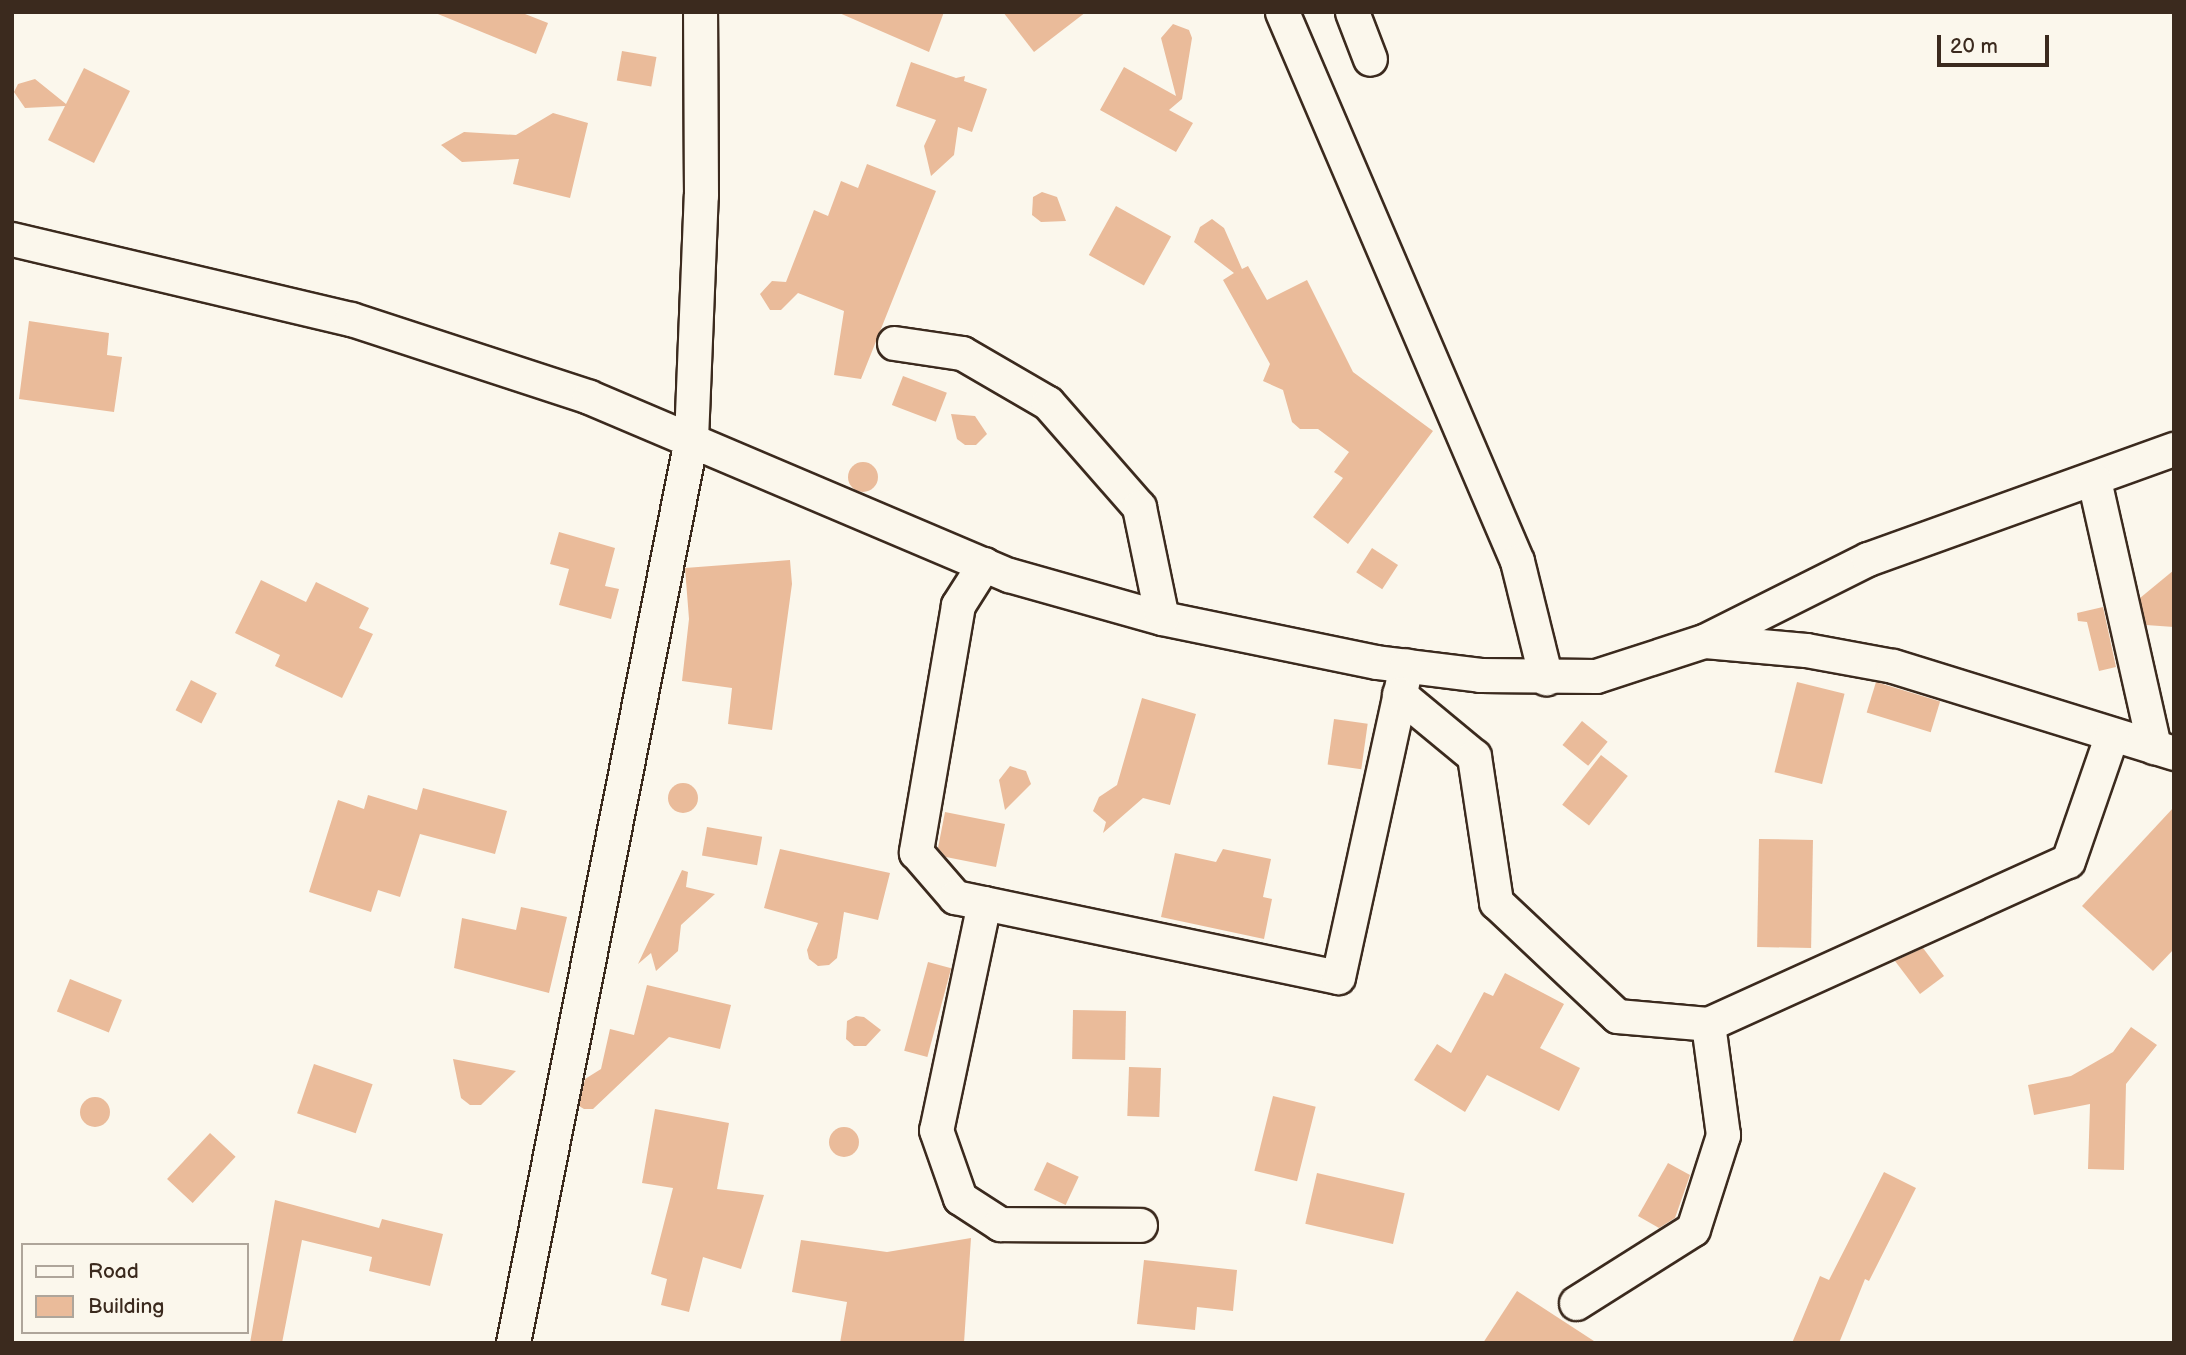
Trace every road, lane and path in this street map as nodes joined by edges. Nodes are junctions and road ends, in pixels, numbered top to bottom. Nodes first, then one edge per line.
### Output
1 (701, 12) edge
2 (1282, 12) edge
3 (1352, 12) edge
4 (1370, 59) dead end
5 (12, 239) edge
6 (894, 343) dead end
7 (691, 439) junction
8 (2174, 449) edge
9 (2094, 480) junction
10 (984, 564) junction
11 (1162, 618) junction
12 (1704, 641) junction
13 (1546, 678) junction
14 (1403, 680) junction
15 (2112, 734) junction
16 (2164, 750) edge
17 (984, 903) junction
18 (1708, 1024) junction
19 (1140, 1225) dead end
20 (1576, 1303) dead end
21 (524, 1339) edge

1 - 7 street
2 - 13 street
3 - 4 street
5 - 7 street
6 - 11 street
7 - 10 street
7 - 21 street
8 - 9 street
9 - 12 street
9 - 16 street
10 - 11 street
10 - 17 street
11 - 14 street
12 - 13 street
12 - 15 street
13 - 14 street
14 - 17 street
14 - 18 street
15 - 16 street
15 - 18 street
17 - 19 street
18 - 20 street

